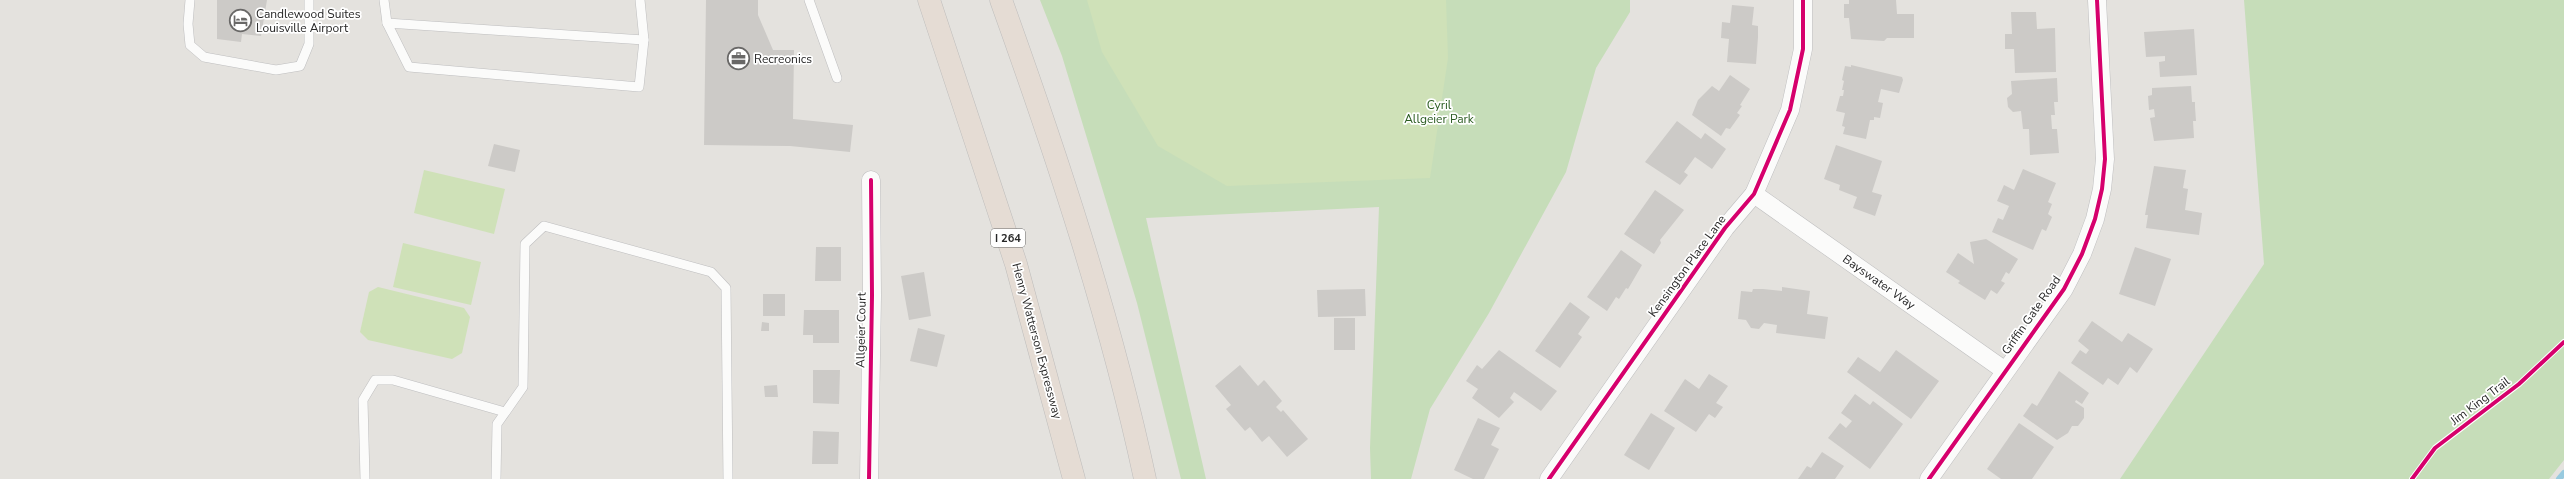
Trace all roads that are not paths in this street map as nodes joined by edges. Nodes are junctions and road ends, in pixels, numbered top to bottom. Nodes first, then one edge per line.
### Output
1 (190, 0) edge
2 (309, 0) edge
3 (384, 0) edge
4 (640, 0) edge
5 (810, 0) edge
6 (929, 0) edge
7 (1001, 0) edge
8 (1803, 0) edge
9 (2097, 0) edge
10 (387, 22) junction
11 (644, 40) junction
12 (837, 78) dead end
13 (871, 180) dead end
14 (1754, 194) junction
15 (2004, 370) junction
16 (505, 412) junction
17 (365, 479) edge
18 (496, 479) edge
19 (728, 479) edge
20 (869, 479) edge
21 (1074, 479) edge
22 (1145, 479) edge
23 (1549, 479) edge
24 (1929, 479) edge

1 - 2 lane
3 - 10 lane
4 - 11 lane
5 - 12 lane
6 - 21 highway, Henry Watterson Expressway / I 264
7 - 22 highway
8 - 14 street, Kensington Place Lane
9 - 15 street, Griffin Gate Road
10 - 11 lane
10 - 11 lane
13 - 20 street, Allgeier Court
14 - 15 street, Bayswater Way
14 - 23 street, Kensington Place Lane
15 - 24 street, Griffin Gate Road
16 - 17 lane
16 - 18 lane
16 - 19 lane

